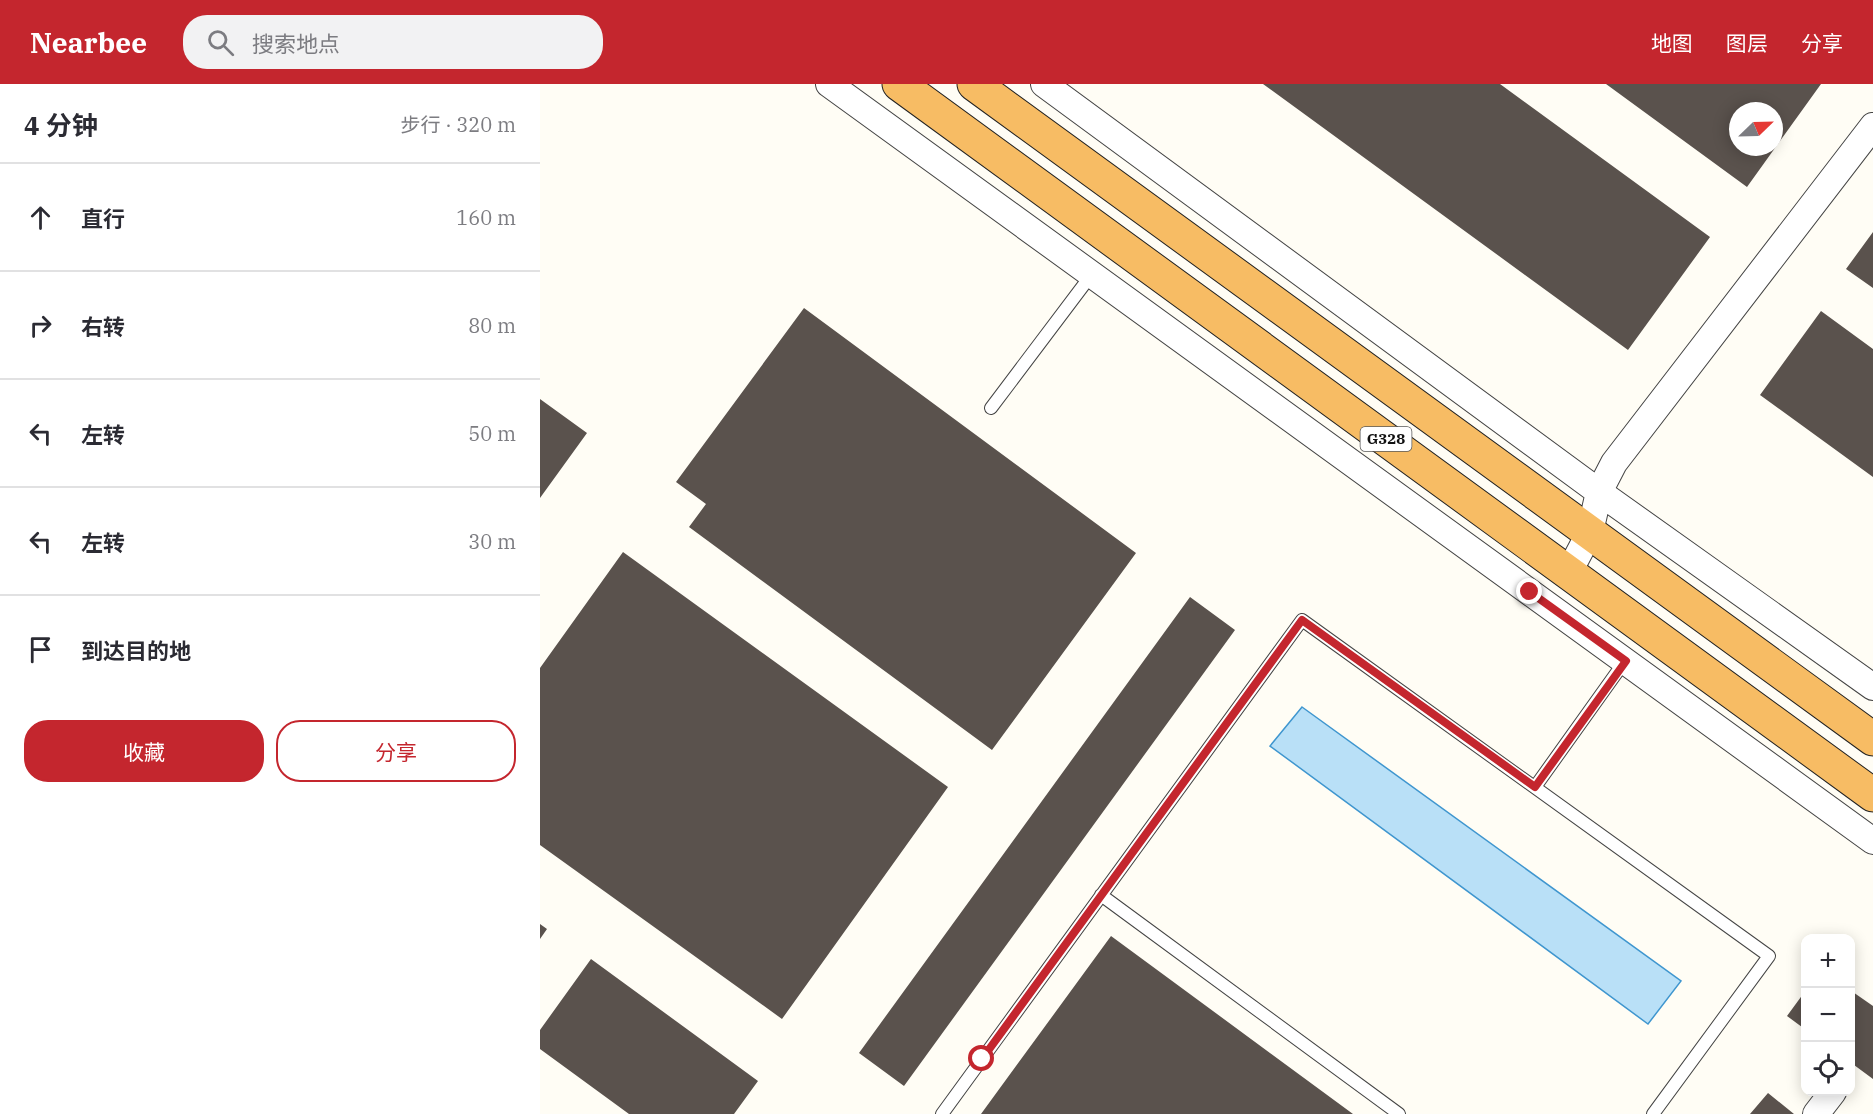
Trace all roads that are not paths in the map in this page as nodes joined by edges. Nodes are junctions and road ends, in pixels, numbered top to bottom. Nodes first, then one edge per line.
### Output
1 (829, 84) edge
2 (899, 84) edge
3 (974, 84) edge
4 (1044, 84) edge
5 (1873, 126) edge
6 (1092, 274) junction
7 (991, 408) dead end
8 (1599, 492) junction
9 (1590, 532) junction
10 (1569, 572) junction
11 (1648, 630) junction
12 (1626, 661) junction
13 (1873, 687) edge
14 (1873, 739) edge
15 (1535, 787) junction
16 (1873, 795) edge
17 (1873, 841) edge
18 (1101, 895) junction
19 (1830, 1096) edge
20 (942, 1114) edge
21 (1399, 1114) edge
22 (1653, 1114) edge
23 (1815, 1114) edge

1 - 6 street
2 - 10 highway, G328
3 - 9 highway, G328
4 - 8 street
5 - 8 street
6 - 7 lane
6 - 12 street
8 - 9 street
8 - 13 street
9 - 10 street
9 - 14 highway, G328
10 - 11 highway, G328
11 - 12 street
11 - 16 highway, G328
12 - 15 lane
12 - 17 street
15 - 18 lane
15 - 22 lane
18 - 20 lane
18 - 21 lane
19 - 23 street

